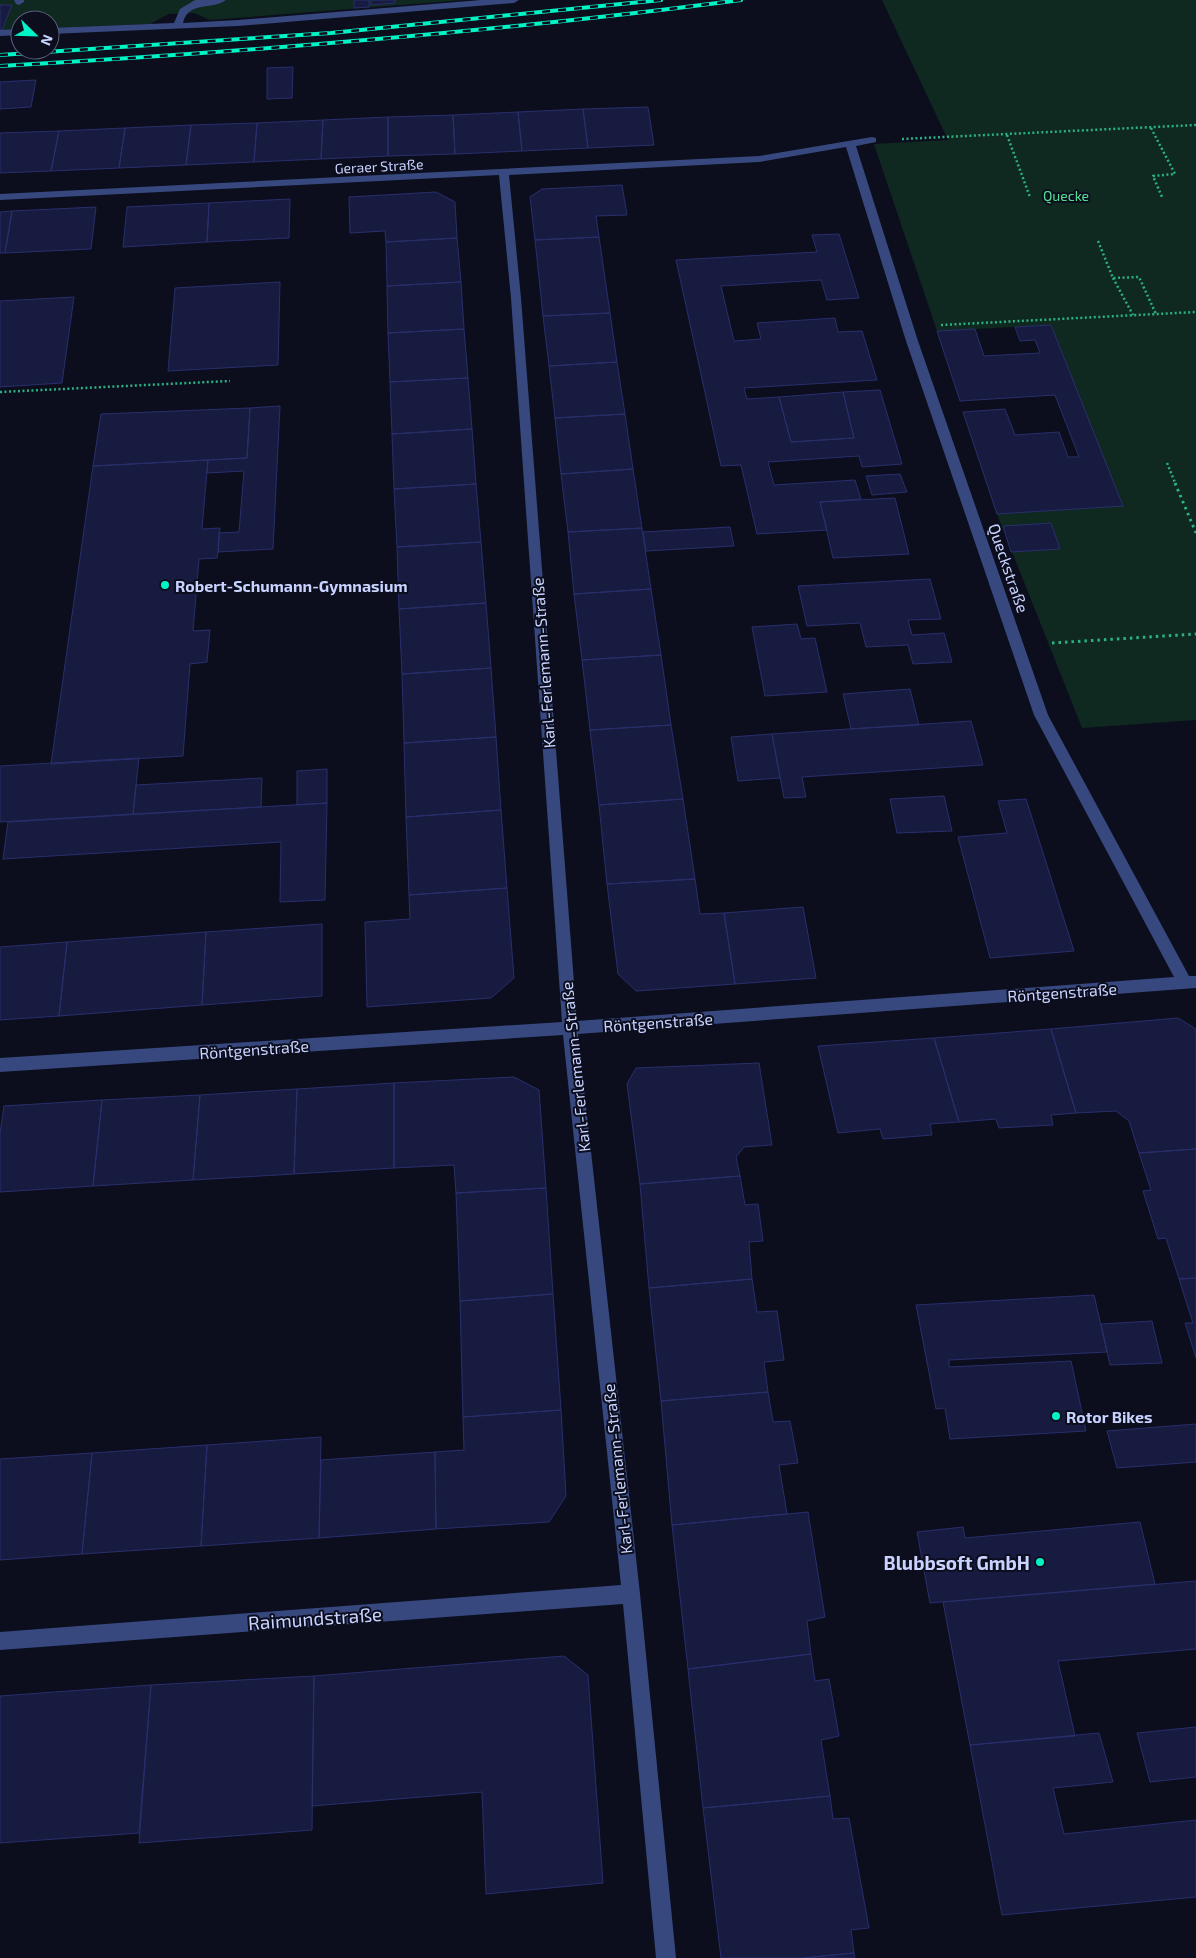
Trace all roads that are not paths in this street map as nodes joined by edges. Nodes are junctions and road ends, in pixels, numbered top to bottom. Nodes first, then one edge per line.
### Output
1 (221, 0) edge
2 (514, 0) edge
3 (178, 26) junction
4 (60, 31) edge
5 (872, 140) road end
6 (850, 143) junction
7 (504, 174) junction
8 (0, 197) edge
9 (1191, 983) edge
10 (570, 1028) junction
11 (0, 1065) edge
12 (631, 1594) junction
13 (0, 1641) edge
14 (666, 1958) edge

1 - 3 street
2 - 3 street
3 - 4 street
5 - 6 street, Geraer Straße
6 - 7 street, Geraer Straße
6 - 9 street, Queckstraße
7 - 8 street, Geraer Straße
7 - 10 street, Karl-Ferlemann-Straße
9 - 10 street, Röntgenstraße
10 - 11 street, Röntgenstraße
10 - 12 street, Karl-Ferlemann-Straße
12 - 13 street, Raimundstraße
12 - 14 street, Karl-Ferlemann-Straße

